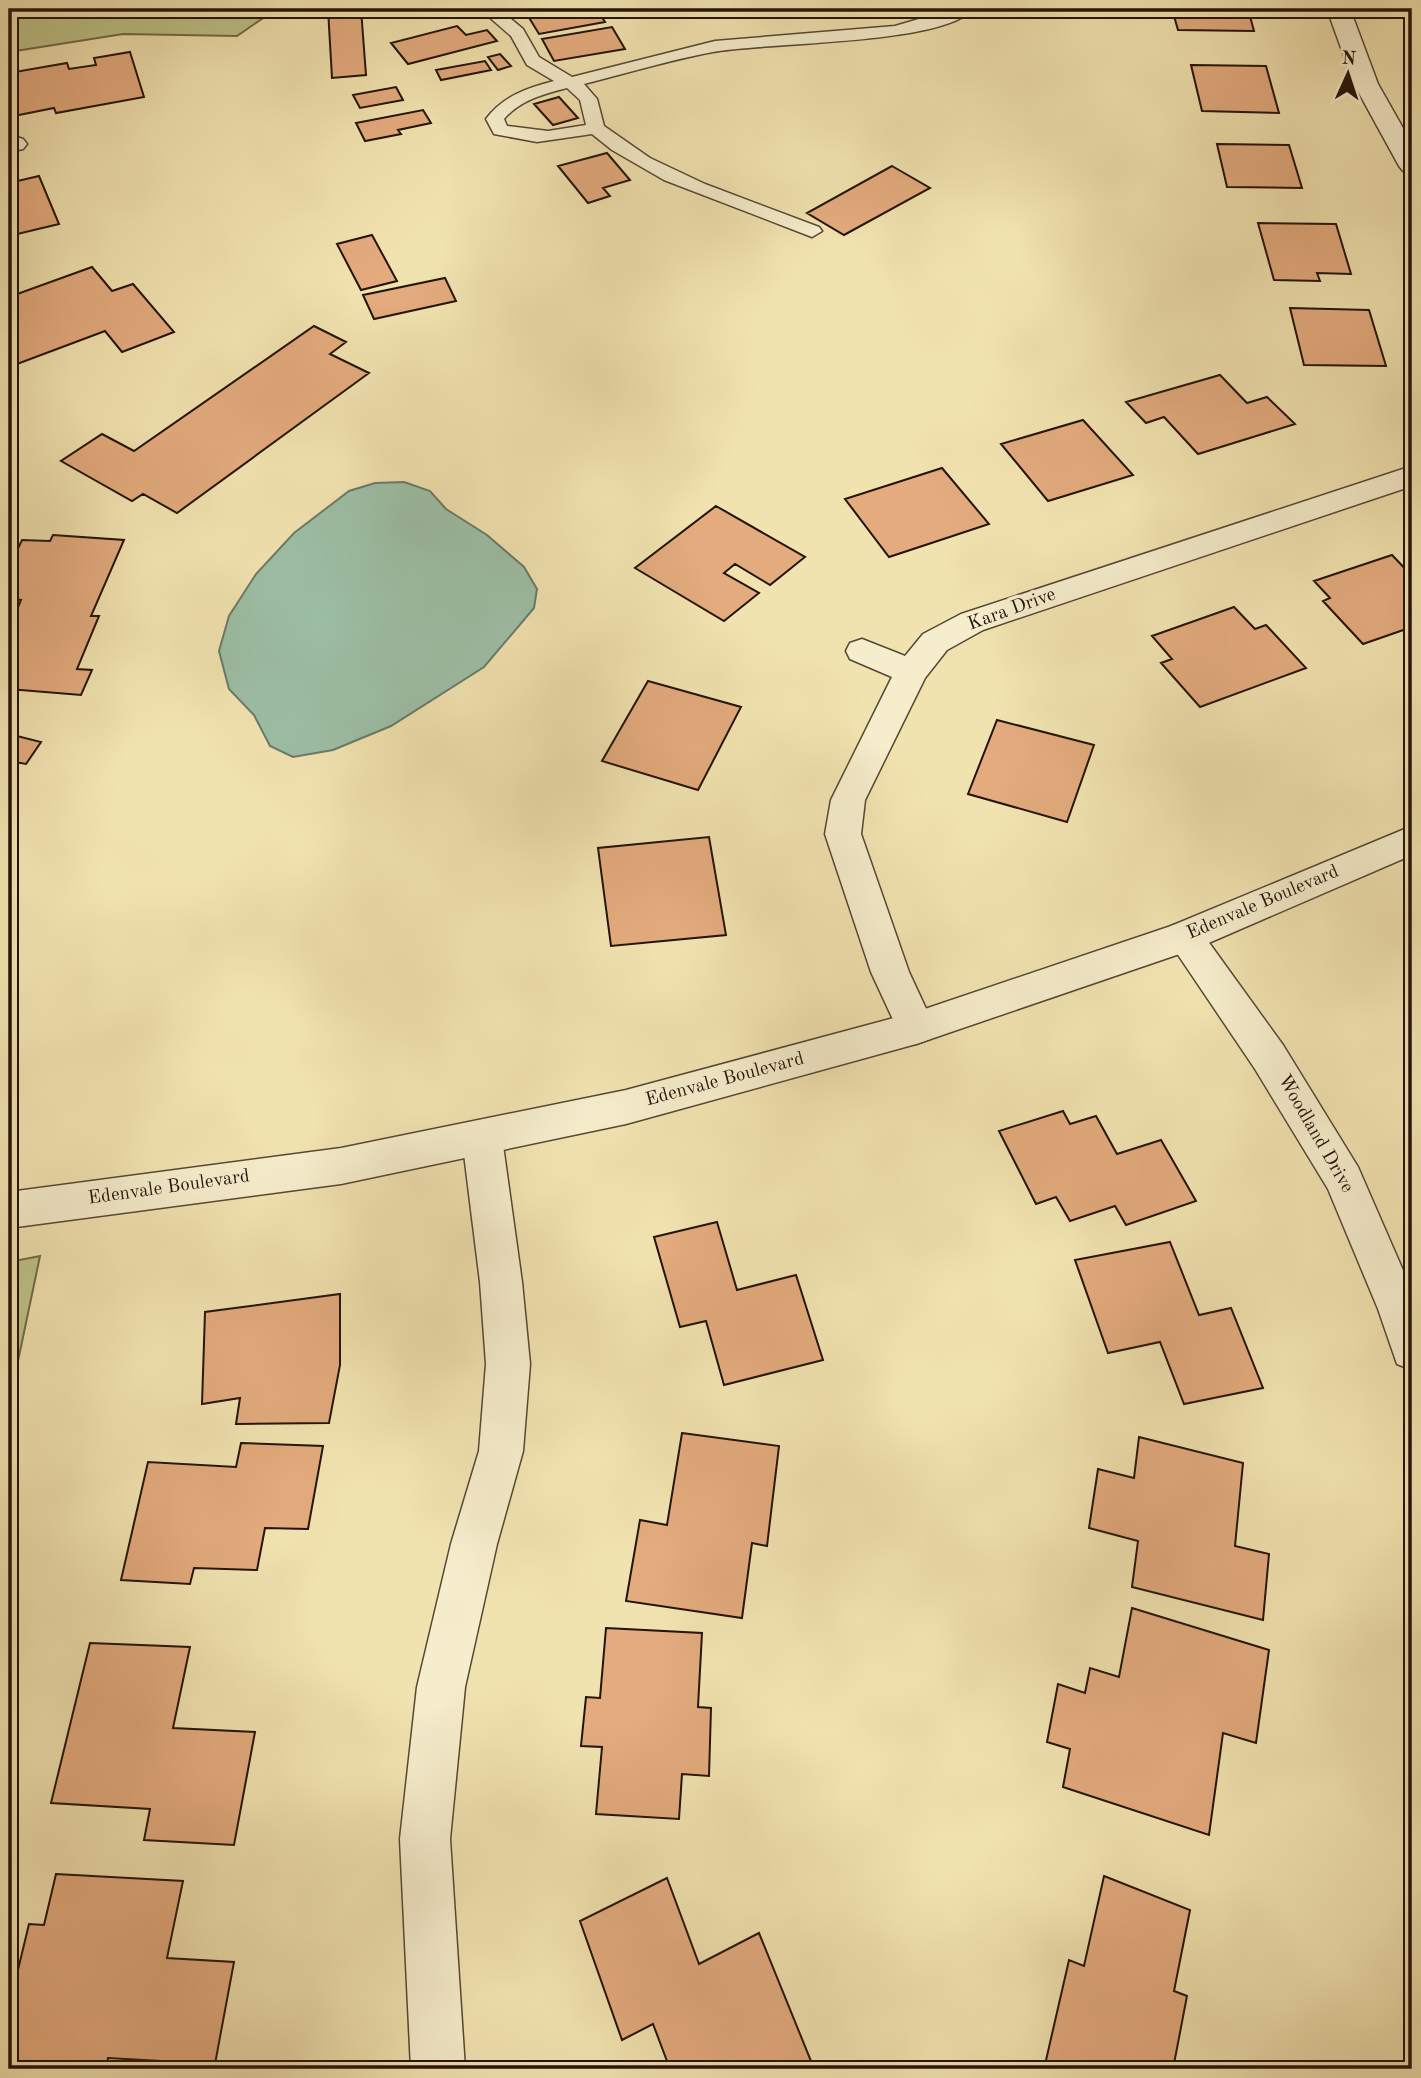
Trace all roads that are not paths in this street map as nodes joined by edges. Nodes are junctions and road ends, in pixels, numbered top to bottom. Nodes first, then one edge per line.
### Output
1 (488, 9) edge
2 (965, 9) edge
3 (1338, 9) edge
4 (573, 82) junction
5 (595, 128) junction
6 (1412, 166) edge
7 (812, 231) dead end
8 (1412, 475) edge
9 (862, 651) dead end
10 (911, 672) junction
11 (1412, 839) edge
12 (1184, 937) junction
13 (916, 1028) junction
14 (482, 1138) junction
15 (9, 1209) edge
16 (1412, 1350) edge
17 (438, 2069) edge

1 - 4 lane
2 - 4 lane
3 - 6 street
4 - 5 lane
4 - 5 lane
5 - 7 lane
8 - 10 street, Kara Drive
9 - 10 street
10 - 13 street, Kara Drive
11 - 12 street, Edenvale Boulevard
12 - 13 street, Edenvale Boulevard
12 - 16 street, Woodland Drive
13 - 14 street, Edenvale Boulevard
14 - 15 street, Edenvale Boulevard
14 - 17 street

